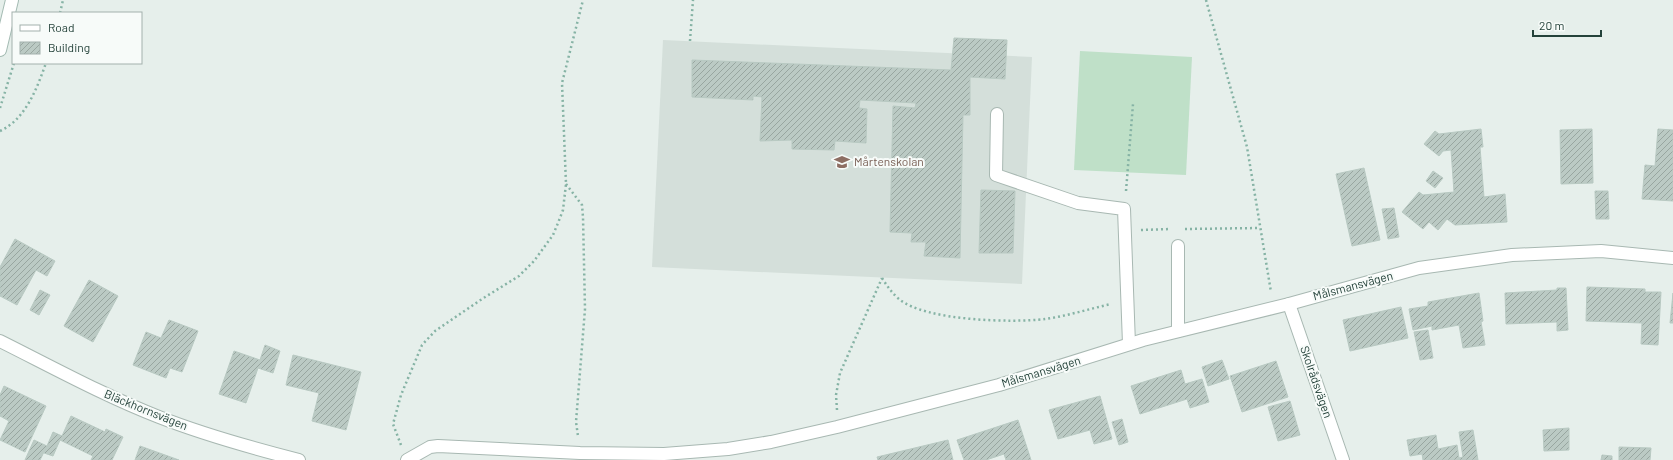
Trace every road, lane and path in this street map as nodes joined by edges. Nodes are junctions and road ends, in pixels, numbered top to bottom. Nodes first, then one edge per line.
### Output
1 (12, 0) edge
2 (62, 0) edge
3 (583, 0) edge
4 (693, 0) edge
5 (1206, 0) edge
6 (60, 12) edge
7 (690, 41) dead end
8 (0, 50) edge
9 (14, 64) edge
10 (46, 64) edge
11 (1133, 104) dead end
12 (0, 108) edge
13 (997, 114) dead end
14 (0, 131) edge
15 (566, 184) junction
16 (1124, 210) junction
17 (1260, 228) junction
18 (1174, 229) dead end
19 (1182, 229) dead end
20 (1125, 230) junction
21 (1178, 246) dead end
22 (1673, 258) edge
23 (1127, 300) junction
24 (1290, 304) junction
25 (1274, 307) junction
26 (1178, 331) junction
27 (0, 341) edge
28 (1129, 344) junction
29 (837, 417) dead end
30 (580, 453) junction
31 (728, 454) edge
32 (299, 460) edge
33 (407, 460) edge
34 (1343, 460) edge

1 - 8 street
2 - 6 path
3 - 15 path
4 - 7 path
5 - 17 path
9 - 12 path
10 - 14 path
11 - 16 path
13 - 16 street
15 - 30 path
15 - 33 path
16 - 20 street
17 - 19 path
17 - 25 path
18 - 20 path
20 - 23 street
21 - 26 street
22 - 24 street, Målsmansvägen
23 - 28 street
23 - 29 path
24 - 25 street, Målsmansvägen
24 - 34 street, Skolrådsvägen
25 - 26 street, Målsmansvägen
26 - 28 street, Målsmansvägen
27 - 32 street, Bläckhornsvägen
28 - 31 street, Målsmansvägen
30 - 31 street, Målsmansvägen
30 - 33 street, Målsmansvägen

